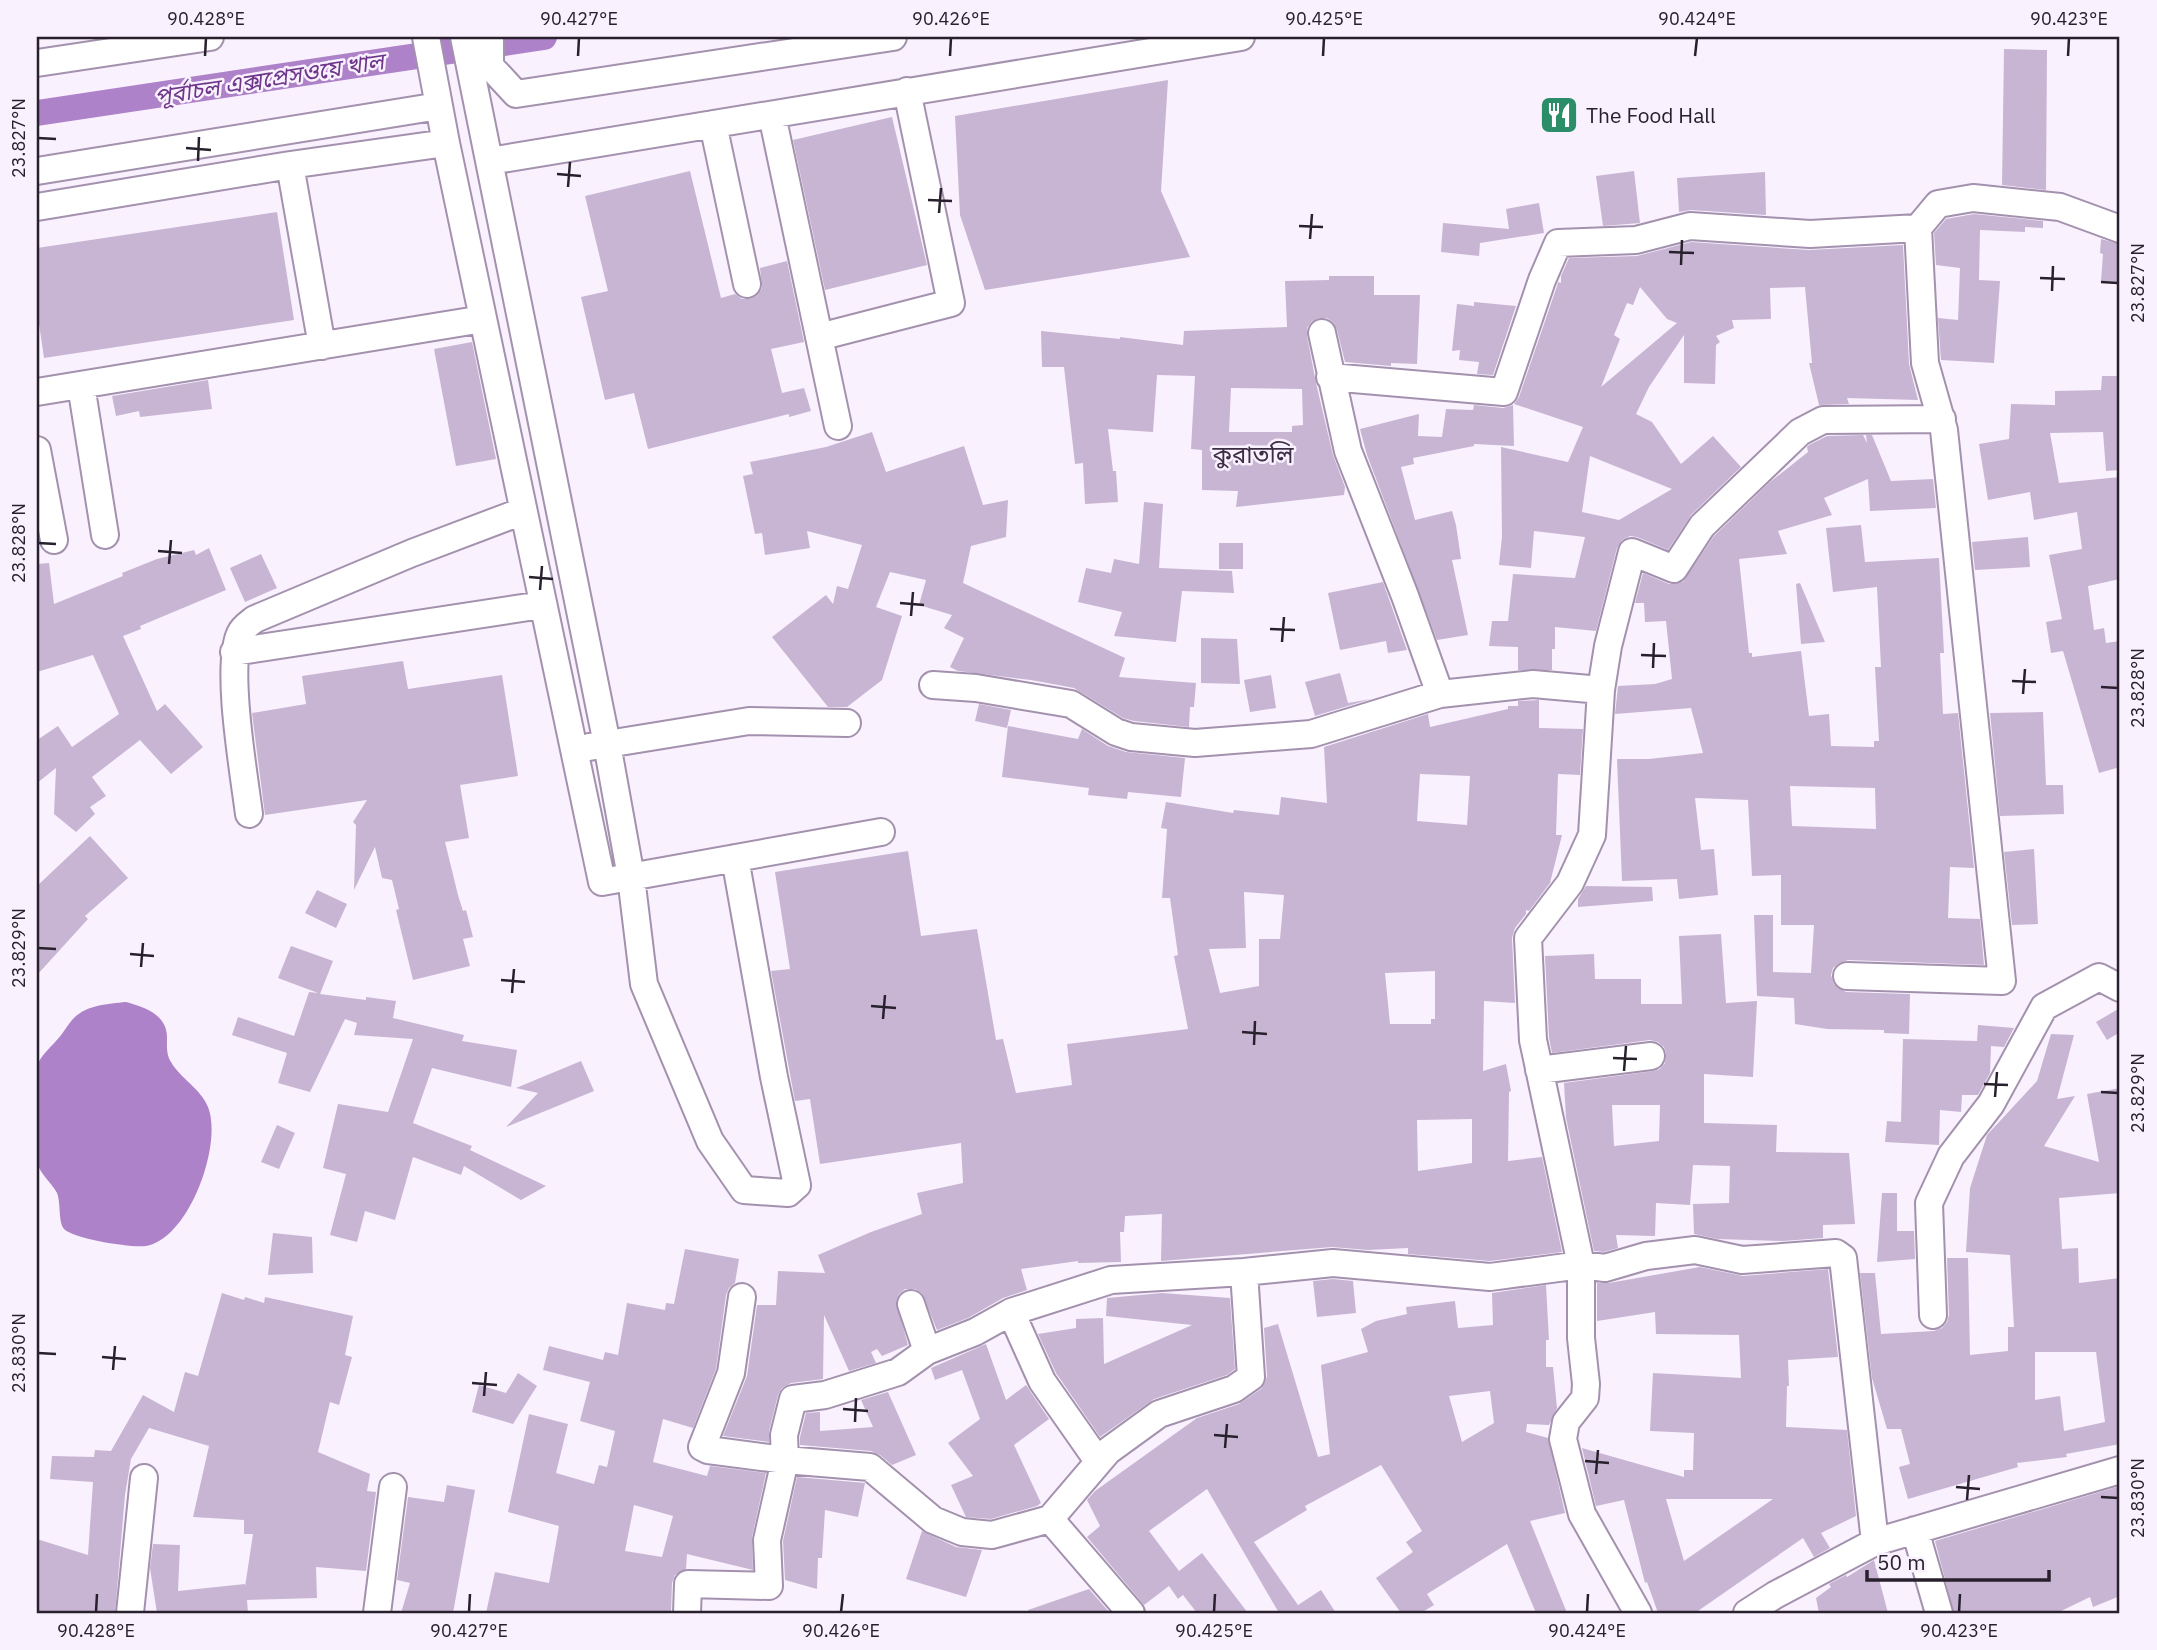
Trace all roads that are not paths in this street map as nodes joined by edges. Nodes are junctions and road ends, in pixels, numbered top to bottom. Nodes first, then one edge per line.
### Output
1 (210, 37) edge
2 (412, 37) edge
3 (426, 37) edge
4 (464, 37) edge
5 (490, 37) edge
6 (893, 37) edge
7 (1241, 37) edge
8 (37, 64) edge
9 (907, 91) junction
10 (432, 107) junction
11 (772, 115) junction
12 (713, 124) junction
13 (445, 138) junction
14 (490, 161) junction
15 (290, 165) junction
16 (37, 171) edge
17 (37, 207) edge
18 (1918, 228) junction
19 (2120, 229) edge
20 (747, 284) dead end
21 (483, 319) junction
22 (1322, 334) dead end
23 (819, 337) junction
24 (322, 346) junction
25 (1330, 377) junction
26 (81, 385) junction
27 (37, 392) edge
28 (1942, 419) junction
29 (838, 426) dead end
30 (37, 450) edge
31 (523, 511) junction
32 (105, 535) dead end
33 (54, 540) dead end
34 (542, 605) junction
35 (234, 652) junction
36 (933, 685) dead end
37 (1601, 690) junction
38 (1440, 694) junction
39 (846, 723) dead end
40 (607, 744) junction
41 (574, 749) junction
42 (249, 814) dead end
43 (881, 832) dead end
44 (735, 858) junction
45 (631, 877) junction
46 (1847, 976) dead end
47 (2120, 988) edge
48 (1651, 1056) dead end
49 (1539, 1070) junction
50 (1581, 1265) junction
51 (1244, 1272) junction
52 (742, 1297) dead end
53 (911, 1304) dead end
54 (1011, 1312) junction
55 (1933, 1315) dead end
56 (927, 1351) junction
57 (785, 1460) junction
58 (1098, 1461) junction
59 (2120, 1470) edge
60 (144, 1478) dead end
61 (393, 1487) dead end
62 (1050, 1519) junction
63 (1915, 1530) junction
64 (1875, 1542) junction
65 (130, 1613) edge
66 (377, 1613) edge
67 (687, 1613) edge
68 (1131, 1613) edge
69 (1638, 1613) edge
70 (1747, 1613) edge
71 (1940, 1613) edge

1 - 8 street
2 - 10 street
3 - 10 street
4 - 14 street
5 - 6 street
7 - 9 street
9 - 11 street
9 - 23 street
10 - 13 street
10 - 16 street
11 - 12 street
11 - 23 street
12 - 14 street
12 - 20 street
13 - 15 street
13 - 21 street
14 - 40 street
15 - 17 street
15 - 24 street
18 - 19 street
18 - 25 street
18 - 28 street
21 - 24 street
21 - 31 street
22 - 25 street
23 - 29 street
24 - 26 street
25 - 38 street
26 - 27 street
26 - 32 street
28 - 37 street
28 - 46 street
30 - 33 street
31 - 34 street
31 - 35 street
34 - 35 street
34 - 41 street
35 - 42 street
36 - 38 street
37 - 38 street
37 - 49 street
39 - 40 street
40 - 41 street
40 - 45 street
41 - 45 street
43 - 44 street
44 - 45 street
44 - 45 street
47 - 55 street
48 - 49 street
49 - 50 street
50 - 51 street
50 - 64 street
50 - 69 street
51 - 54 street
51 - 58 street
52 - 57 street
53 - 56 street
54 - 56 street
54 - 58 street
56 - 57 street
57 - 62 street
57 - 67 street
58 - 62 street
59 - 63 street
60 - 65 street
61 - 66 street
62 - 68 street
63 - 64 street
63 - 71 street
64 - 70 street

